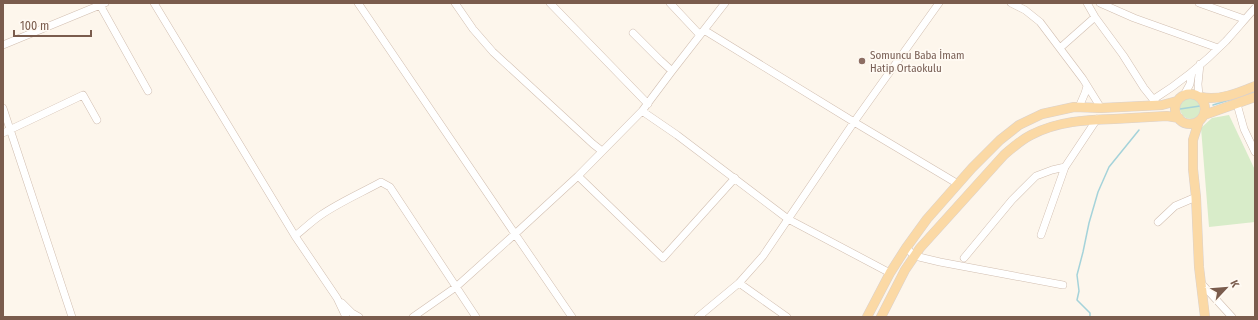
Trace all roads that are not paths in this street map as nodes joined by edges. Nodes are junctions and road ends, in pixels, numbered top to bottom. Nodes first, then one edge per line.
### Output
1 (154, 3) edge
2 (358, 3) edge
3 (455, 3) edge
4 (550, 3) edge
5 (670, 3) edge
6 (725, 3) edge
7 (938, 3) edge
8 (1010, 3) edge
9 (1087, 3) edge
10 (1100, 3) edge
11 (1199, 3) edge
12 (102, 4) edge
13 (1255, 8) edge
14 (1095, 18) junction
15 (1244, 19) junction
16 (702, 32) junction
17 (633, 33) dead end
18 (3, 45) edge
19 (1060, 48) junction
20 (1218, 48) junction
21 (1200, 64) junction
22 (672, 71) junction
23 (1192, 72) junction
24 (1087, 86) junction
25 (1255, 86) edge
26 (148, 91) dead end
27 (1200, 97) junction
28 (1255, 97) edge
29 (1181, 98) junction
30 (1155, 102) junction
31 (648, 104) junction
32 (1237, 104) junction
33 (1078, 107) junction
34 (3, 108) edge
35 (1102, 108) junction
36 (642, 112) junction
37 (1202, 118) junction
38 (1097, 119) junction
39 (97, 120) dead end
40 (1180, 120) junction
41 (854, 122) junction
42 (11, 130) junction
43 (3, 133) edge
44 (1192, 147) junction
45 (602, 151) junction
46 (1255, 152) edge
47 (1065, 167) junction
48 (578, 176) junction
49 (735, 178) junction
50 (958, 184) junction
51 (1196, 198) junction
52 (788, 219) junction
53 (1158, 222) dead end
54 (515, 234) junction
55 (1041, 235) dead end
56 (295, 236) junction
57 (906, 248) junction
58 (915, 256) junction
59 (964, 258) dead end
60 (890, 273) junction
61 (739, 283) junction
62 (1202, 283) junction
63 (1064, 285) dead end
64 (456, 287) junction
65 (337, 298) junction
66 (415, 315) edge
67 (72, 317) edge
68 (346, 317) edge
69 (359, 317) edge
70 (409, 317) edge
71 (476, 317) edge
72 (572, 317) edge
73 (698, 317) edge
74 (787, 317) edge
75 (867, 317) edge
76 (881, 317) edge
77 (1204, 317) edge
78 (1232, 317) edge

1 - 56 street
2 - 54 street
3 - 45 street
4 - 31 street
5 - 16 street
6 - 16 street
7 - 41 street
8 - 19 street
9 - 14 street
10 - 20 street
11 - 15 street
12 - 18 street
12 - 26 street
13 - 15 street
14 - 19 street
14 - 30 street
15 - 20 street
16 - 22 street
16 - 41 street
17 - 22 street
19 - 24 street
20 - 21 street
21 - 23 street
21 - 27 street
22 - 31 street
23 - 29 street
23 - 30 street
24 - 33 street
24 - 35 street
25 - 27 main road
27 - 29 main road
27 - 37 main road
28 - 32 main road
29 - 30 main road
29 - 40 main road
30 - 35 main road
31 - 36 street
32 - 37 main road
32 - 46 street
33 - 35 main road
33 - 50 main road
34 - 42 street
36 - 45 street
36 - 49 street
37 - 40 main road
37 - 44 main road
38 - 40 main road
38 - 47 street
38 - 58 main road
39 - 42 street
40 - 44 main road
41 - 50 street
41 - 52 street
42 - 43 street
42 - 67 street
44 - 51 main road
45 - 48 street
47 - 55 street
47 - 59 street
48 - 49 street
48 - 54 street
49 - 52 street
50 - 57 main road
51 - 53 street
51 - 62 main road
52 - 60 street
52 - 61 street
54 - 64 street
54 - 72 street
56 - 64 street
56 - 65 street
57 - 58 street
57 - 60 main road
58 - 63 street
58 - 76 main road
60 - 75 main road
61 - 73 street
61 - 74 street
62 - 77 main road
62 - 78 street
64 - 66 street
64 - 71 street
65 - 68 street
65 - 69 street
66 - 70 street

